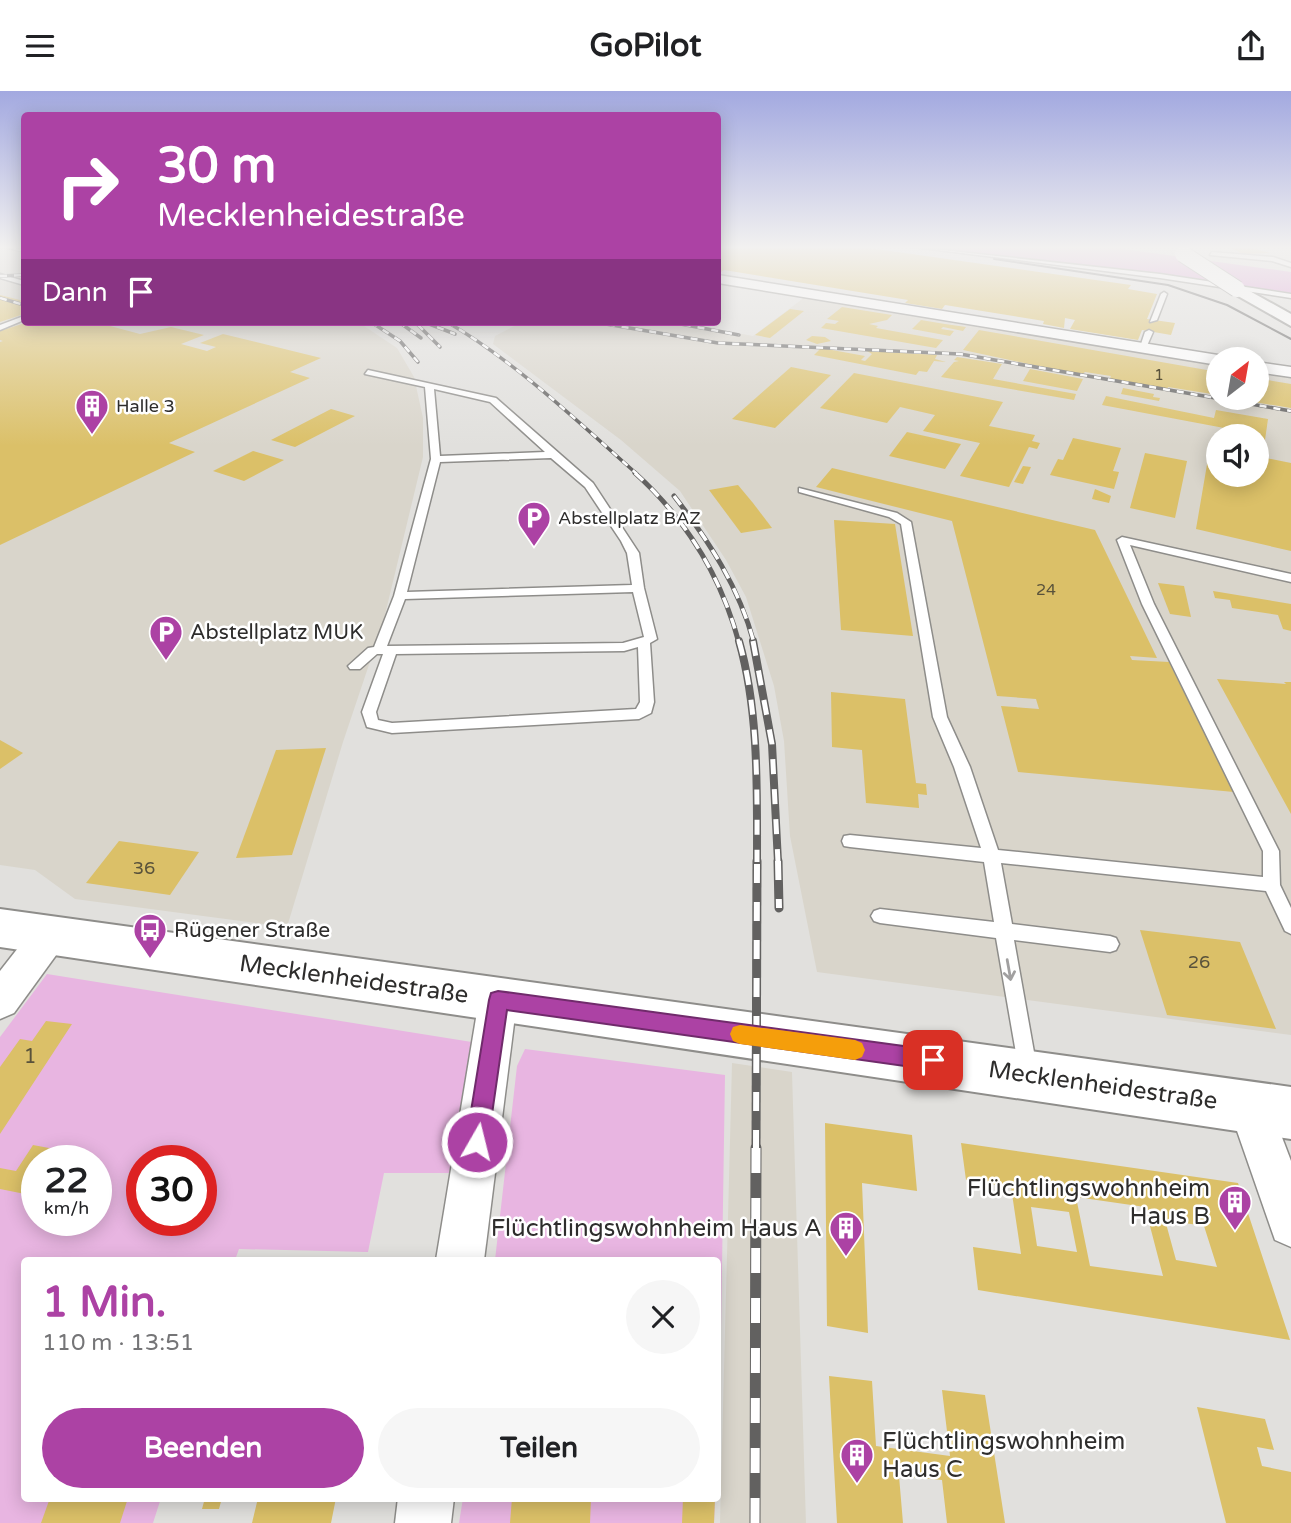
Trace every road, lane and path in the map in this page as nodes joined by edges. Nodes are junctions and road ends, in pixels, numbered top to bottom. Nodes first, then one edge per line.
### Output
1 (926, 313) edge
2 (1156, 313) edge
3 (21, 319) edge
4 (1153, 320) dead end
5 (0, 328) edge
6 (1149, 332) dead end
7 (1142, 348) junction
8 (1206, 359) edge
9 (1269, 369) edge
10 (368, 372) dead end
11 (1291, 372) edge
12 (429, 385) junction
13 (553, 455) junction
14 (436, 459) junction
15 (803, 490) dead end
16 (1291, 578) edge
17 (638, 588) junction
18 (400, 596) junction
19 (644, 644) junction
20 (385, 651) junction
21 (355, 666) dead end
22 (850, 841) dead end
23 (991, 854) junction
24 (1271, 885) junction
25 (880, 916) dead end
26 (1291, 926) edge
27 (0, 928) edge
28 (1003, 930) junction
29 (49, 936) junction
30 (1110, 944) dead end
31 (498, 1000) junction
32 (0, 1001) edge
33 (1027, 1075) junction
34 (1270, 1109) edge
35 (1291, 1224) edge
36 (460, 1257) edge
37 (426, 1502) edge
38 (423, 1523) edge

1 - 7 street
2 - 4 lane
3 - 5 lane
6 - 7 lane
7 - 8 street
9 - 11 street
10 - 12 lane
12 - 13 lane
12 - 14 lane
13 - 14 lane
13 - 17 lane
14 - 18 lane
15 - 23 lane
16 - 24 lane
17 - 18 lane
17 - 19 lane
18 - 20 lane
19 - 20 lane
19 - 20 lane
20 - 21 lane
22 - 23 lane
23 - 24 lane
23 - 28 lane
24 - 26 lane
25 - 28 lane
27 - 29 main road, Mecklenheidestraße
28 - 30 lane
28 -> 33 lane
29 - 31 main road, Mecklenheidestraße
29 - 32 street
31 - 33 main road, Mecklenheidestraße
31 - 36 street
33 - 34 main road, Mecklenheidestraße
34 - 35 street
37 - 38 street

